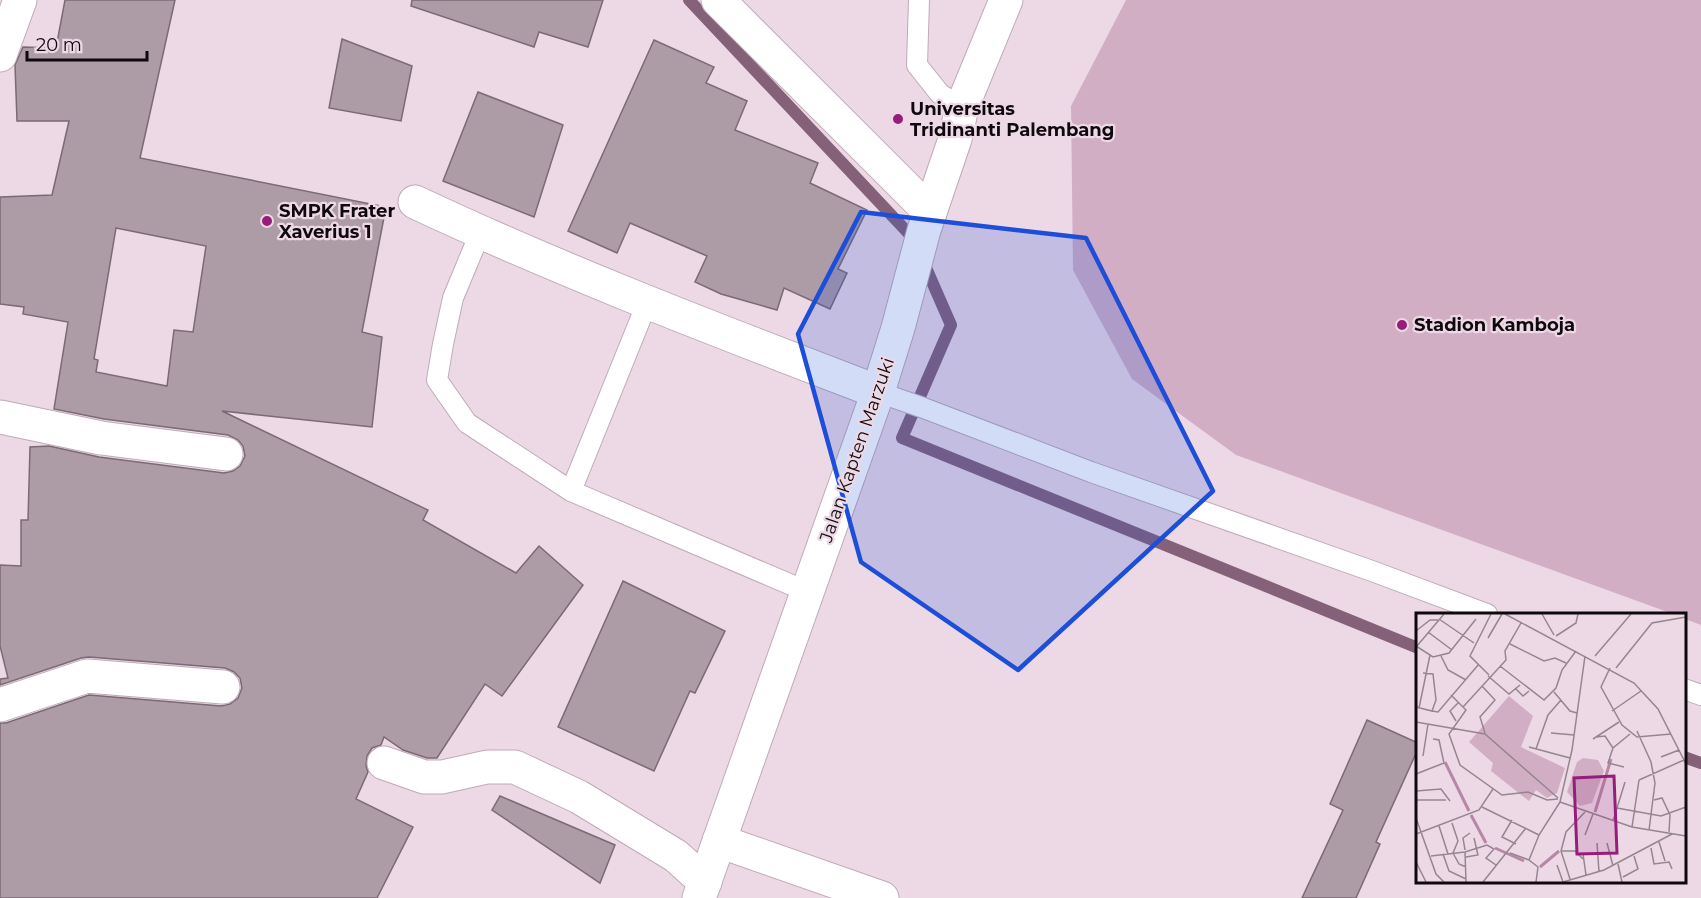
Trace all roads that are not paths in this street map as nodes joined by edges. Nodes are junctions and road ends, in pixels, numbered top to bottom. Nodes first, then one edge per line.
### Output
1 (20, 0) edge
2 (717, 0) edge
3 (919, 0) edge
4 (1006, 0) edge
5 (0, 55) edge
6 (962, 107) junction
7 (415, 202) dead end
8 (927, 221) junction
9 (480, 233) junction
10 (647, 303) junction
11 (888, 396) junction
12 (0, 417) edge
13 (226, 454) dead end
14 (571, 491) junction
15 (808, 592) junction
16 (1482, 613) edge
17 (223, 687) dead end
18 (1686, 690) edge
19 (1701, 695) edge
20 (0, 705) edge
21 (384, 763) dead end
22 (719, 841) junction
23 (702, 890) edge
24 (882, 898) edge

1 - 5 street
2 - 8 street
3 - 6 lane
4 - 6 street, Jalan Kapten Marzuki
6 - 8 street, Jalan Kapten Marzuki
7 - 9 street
8 - 11 street, Jalan Kapten Marzuki
9 - 10 street
9 - 14 lane
10 - 11 street
10 - 14 lane
11 - 15 street, Jalan Kapten Marzuki
11 - 16 lane
12 - 13 street
14 - 15 lane
15 - 22 street, Jalan Kapten Marzuki
17 - 20 street
18 - 19 lane
21 - 23 street
22 - 23 street, Jalan Kapten Marzuki
22 - 24 street

